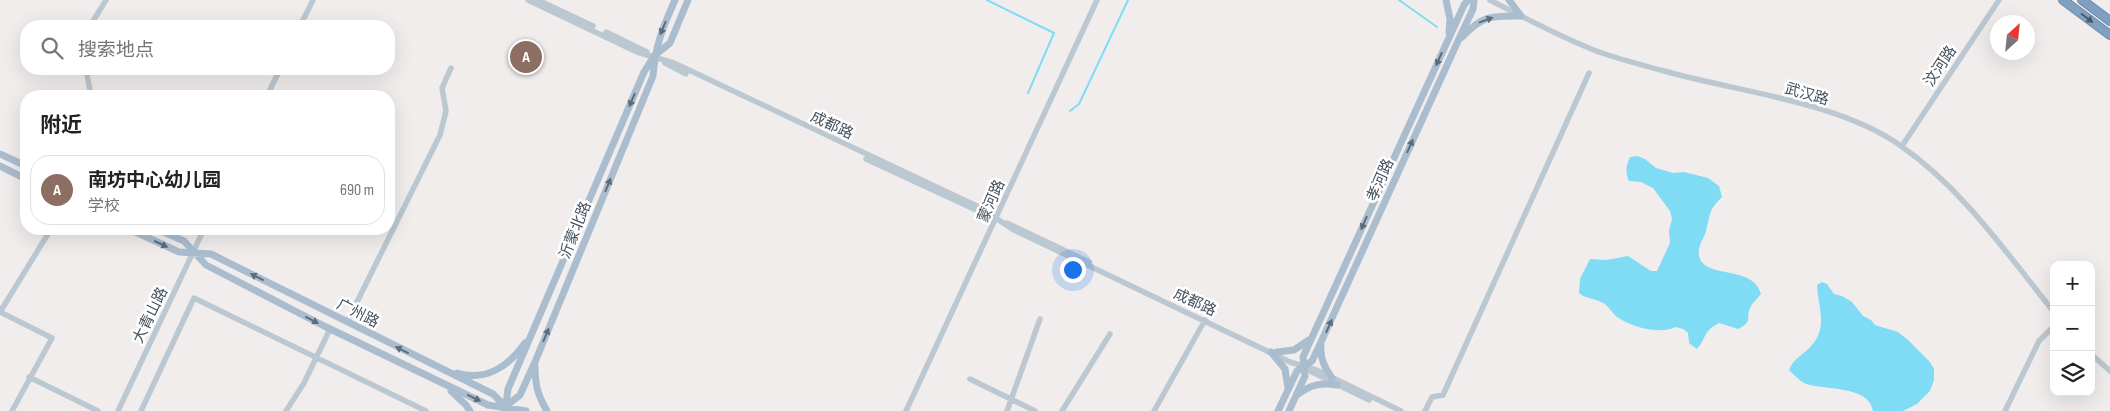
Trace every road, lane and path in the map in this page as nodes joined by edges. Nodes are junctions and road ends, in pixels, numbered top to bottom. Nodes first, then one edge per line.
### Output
1 (106, 0) edge
2 (313, 0) edge
3 (528, 0) edge
4 (538, 0) edge
5 (675, 0) edge
6 (688, 0) edge
7 (1097, 0) edge
8 (1446, 0) edge
9 (1468, 0) edge
10 (1474, 0) edge
11 (1490, 0) edge
12 (1508, 0) edge
13 (1999, 0) edge
14 (2063, 0) edge
15 (2082, 0) edge
16 (1521, 16) junction
17 (94, 20) edge
18 (303, 20) edge
19 (2110, 21) edge
20 (2110, 35) edge
21 (1449, 38) junction
22 (1458, 41) junction
23 (654, 56) junction
24 (451, 68) dead end
25 (1589, 73) dead end
26 (87, 75) edge
27 (277, 75) edge
28 (90, 90) edge
29 (270, 90) edge
30 (1902, 146) junction
31 (0, 154) edge
32 (20, 163) edge
33 (0, 166) edge
34 (20, 176) edge
35 (996, 219) junction
36 (395, 226) edge
37 (47, 235) edge
38 (142, 235) edge
39 (171, 235) edge
40 (202, 235) edge
41 (391, 235) edge
42 (194, 253) junction
43 (2050, 307) edge
44 (0, 312) edge
45 (1040, 319) dead end
46 (1205, 320) junction
47 (348, 322) junction
48 (330, 329) junction
49 (534, 330) junction
50 (2050, 330) edge
51 (1110, 334) dead end
52 (1313, 337) junction
53 (1321, 342) junction
54 (1274, 352) junction
55 (317, 356) junction
56 (2095, 358) edge
57 (535, 362) junction
58 (432, 364) junction
59 (1304, 367) junction
60 (2110, 371) edge
61 (427, 376) junction
62 (29, 377) junction
63 (1332, 378) junction
64 (970, 379) dead end
65 (1337, 385) junction
66 (1288, 391) junction
67 (1296, 395) junction
68 (1011, 399) junction
69 (505, 410) edge
70 (12, 411) edge
71 (98, 411) edge
72 (118, 411) edge
73 (141, 411) edge
74 (286, 411) edge
75 (426, 411) edge
76 (470, 411) edge
77 (526, 411) edge
78 (547, 411) edge
79 (906, 411) edge
80 (1007, 411) edge
81 (1035, 411) edge
82 (1062, 411) edge
83 (1154, 411) edge
84 (1278, 411) edge
85 (1289, 411) edge
86 (1392, 411) edge
87 (1401, 411) edge
88 (1425, 411) edge
89 (2005, 411) edge

1 - 17 street
2 - 18 street
3 - 23 street, 成都路
4 - 23 street, 成都路
5 -> 23 main road, 沂蒙北路
6 - 23 main road, 沂蒙北路
7 - 35 street, 蒙河路
8 - 21 main road
9 - 21 main road, 孝河路
10 - 22 main road, 孝河路
11 - 16 street, 武汉路
12 - 16 main road
13 - 30 street, 汶河路
14 -> 20 highway
15 - 19 highway
22 -> 16 main road
16 - 30 street, 武汉路
21 -> 52 main road, 孝河路
53 -> 22 main road, 孝河路
23 - 35 street, 成都路
23 -> 49 main road, 沂蒙北路
57 -> 23 main road, 沂蒙北路
24 - 36 street
25 - 88 street
26 - 28 street
27 - 29 street
30 - 43 street, 武汉路
31 - 32 main road
33 - 34 main road
35 - 46 street, 成都路
35 - 54 street, 成都路
35 - 79 street, 蒙河路
37 - 44 street
38 -> 42 main road, 广州路
39 - 42 main road, 广州路
40 - 42 street, 大青山路
41 - 47 street
47 -> 42 main road, 广州路
42 -> 48 main road, 广州路
42 - 72 street, 大青山路
44 - 62 street
45 - 68 street
46 - 54 street, 成都路
46 - 83 street
58 -> 47 main road, 广州路
48 - 55 street
48 - 61 main road, 广州路
49 - 58 main road
49 - 69 main road, 沂蒙北路
50 - 89 street
51 - 82 street
52 - 54 main road
52 - 59 main road, 孝河路
53 - 59 main road, 孝河路
53 - 63 main road
54 - 59 street, 成都路
54 - 66 main road
55 - 73 street
55 - 74 street
55 - 75 street
56 - 60 street
57 - 69 main road, 沂蒙北路
57 - 78 main road
58 - 69 main road, 广州路
59 - 63 street, 成都路
59 - 65 street, 成都路
59 - 66 main road, 孝河路
59 - 67 main road, 孝河路
61 -> 69 main road, 广州路
61 - 76 main road
62 - 70 street
62 - 71 street
63 - 87 street, 成都路
64 - 68 street
65 - 67 main road
65 - 86 street, 成都路
66 - 84 main road, 孝河路
67 - 85 main road, 孝河路
68 - 80 street
68 - 81 street
69 - 77 main road, 广州路

